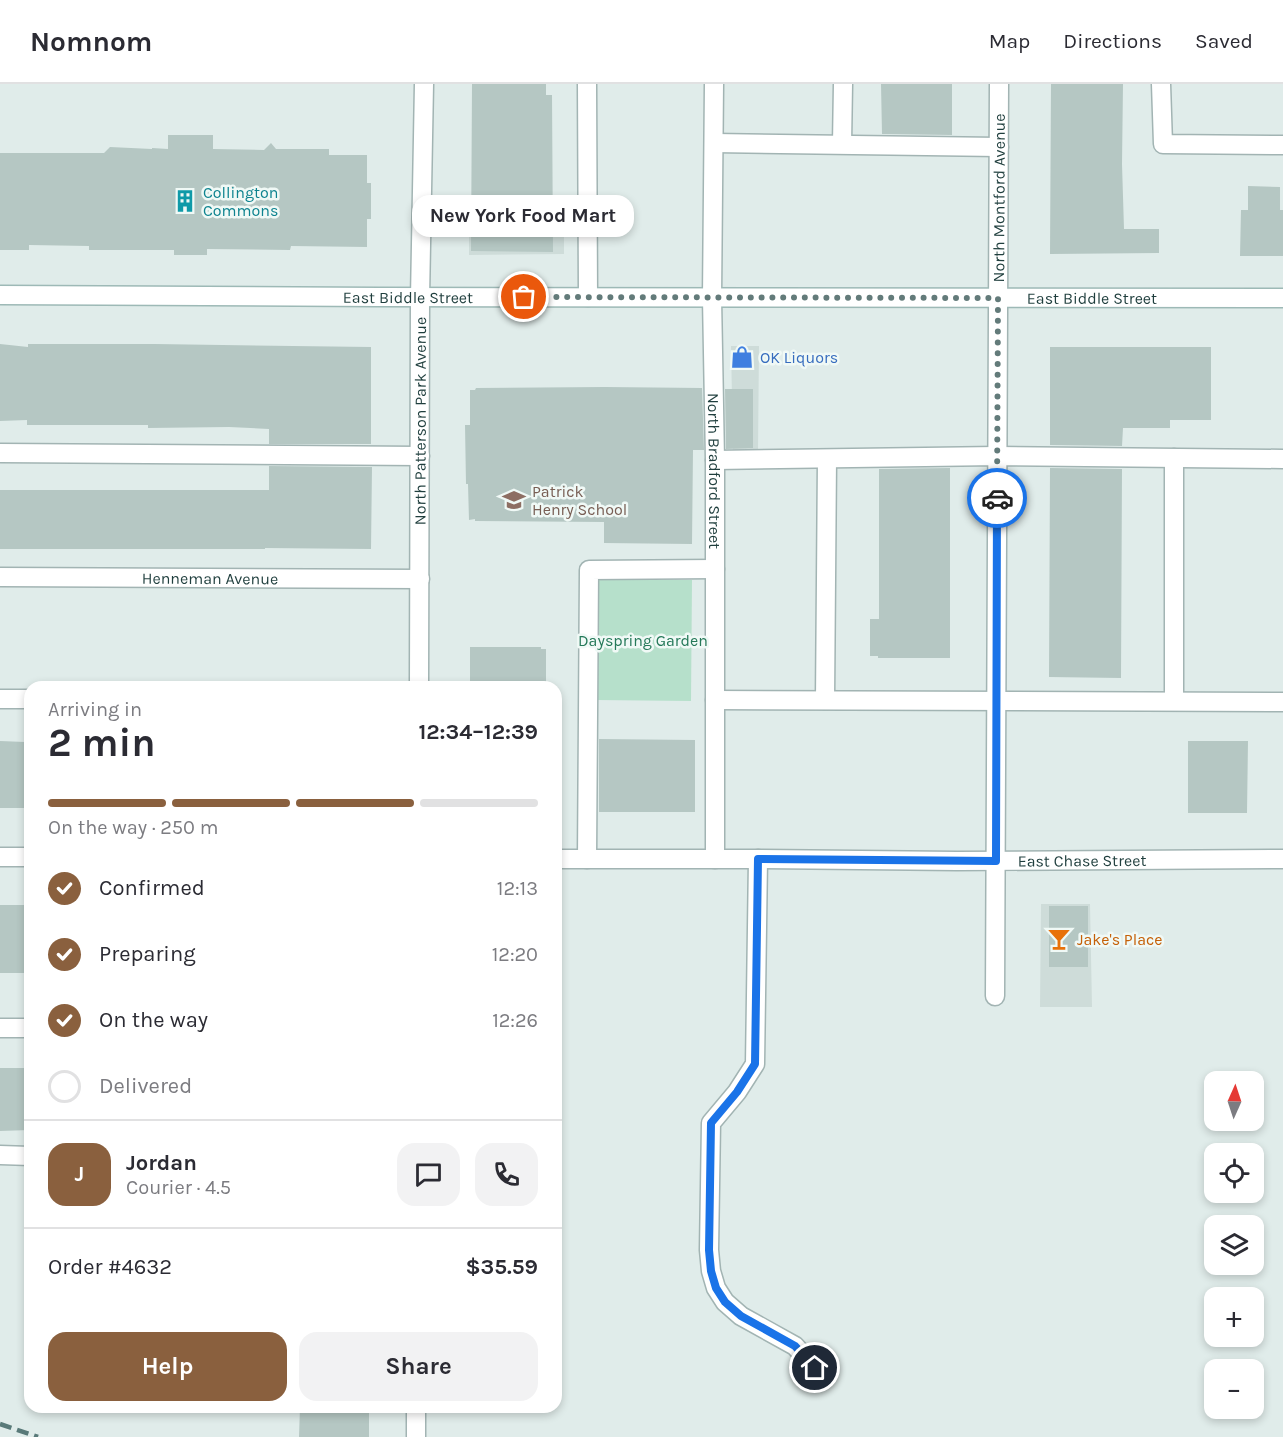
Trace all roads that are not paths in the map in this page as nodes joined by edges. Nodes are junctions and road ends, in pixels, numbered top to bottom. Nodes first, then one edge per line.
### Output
1 (424, 84) edge
2 (587, 84) edge
3 (714, 84) edge
4 (843, 84) edge
5 (999, 84) edge
6 (1161, 84) edge
7 (714, 143) junction
8 (842, 144) junction
9 (1283, 145) edge
10 (999, 147) junction
11 (0, 295) edge
12 (420, 297) junction
13 (588, 297) junction
14 (712, 298) junction
15 (998, 298) junction
16 (1283, 298) edge
17 (0, 453) edge
18 (420, 456) junction
19 (997, 456) junction
20 (1174, 458) junction
21 (827, 459) junction
22 (1283, 459) edge
23 (715, 460) junction
24 (715, 569) junction
25 (0, 577) edge
26 (420, 579) junction
27 (419, 681) edge
28 (0, 699) edge
29 (24, 699) edge
30 (715, 700) junction
31 (825, 700) junction
32 (1174, 700) junction
33 (996, 702) junction
34 (1283, 702) edge
35 (0, 857) edge
36 (24, 858) edge
37 (562, 859) edge
38 (587, 859) junction
39 (715, 859) junction
40 (758, 859) junction
41 (1283, 859) edge
42 (996, 861) junction
43 (995, 996) dead end
44 (0, 1028) edge
45 (24, 1028) edge
46 (0, 1155) edge
47 (24, 1155) edge
48 (815, 1368) dead end
49 (416, 1413) edge
50 (416, 1437) edge

1 - 12 street, North Patterson Park Avenue
2 - 13 street
3 - 7 street, North Bradford Street
4 - 8 street
5 - 10 street, North Montford Avenue
6 - 9 street
7 - 8 street
7 - 14 street, North Bradford Street
8 - 10 street
10 - 15 street, North Montford Avenue
11 - 12 street, East Biddle Street
12 - 13 street, East Biddle Street
12 - 18 street, North Patterson Park Avenue
13 - 14 street, East Biddle Street
14 - 15 street, East Biddle Street
14 - 23 street, North Bradford Street
15 - 16 street, East Biddle Street
15 - 19 street, North Montford Avenue
17 - 18 street
18 - 26 street, North Patterson Park Avenue
19 - 20 street
19 - 21 street
19 - 33 street, North Montford Avenue
20 - 22 street
20 - 32 street
21 - 23 street
21 - 31 street
23 - 24 street, North Bradford Street
24 - 30 street, North Bradford Street
24 - 38 street
25 - 26 street, Henneman Avenue
26 - 27 street, North Patterson Park Avenue
28 - 29 street
30 - 31 street
30 - 39 street, North Bradford Street
31 - 33 street
32 - 33 street
32 - 34 street
33 - 42 street, North Montford Avenue
35 - 36 street
37 - 38 street, East Chase Street
38 - 39 street, East Chase Street
39 - 40 street, East Chase Street
40 - 42 street, East Chase Street
40 - 48 street
41 - 42 street, East Chase Street
42 - 43 street, North Montford Avenue
44 - 45 street
46 - 47 street
49 - 50 street

